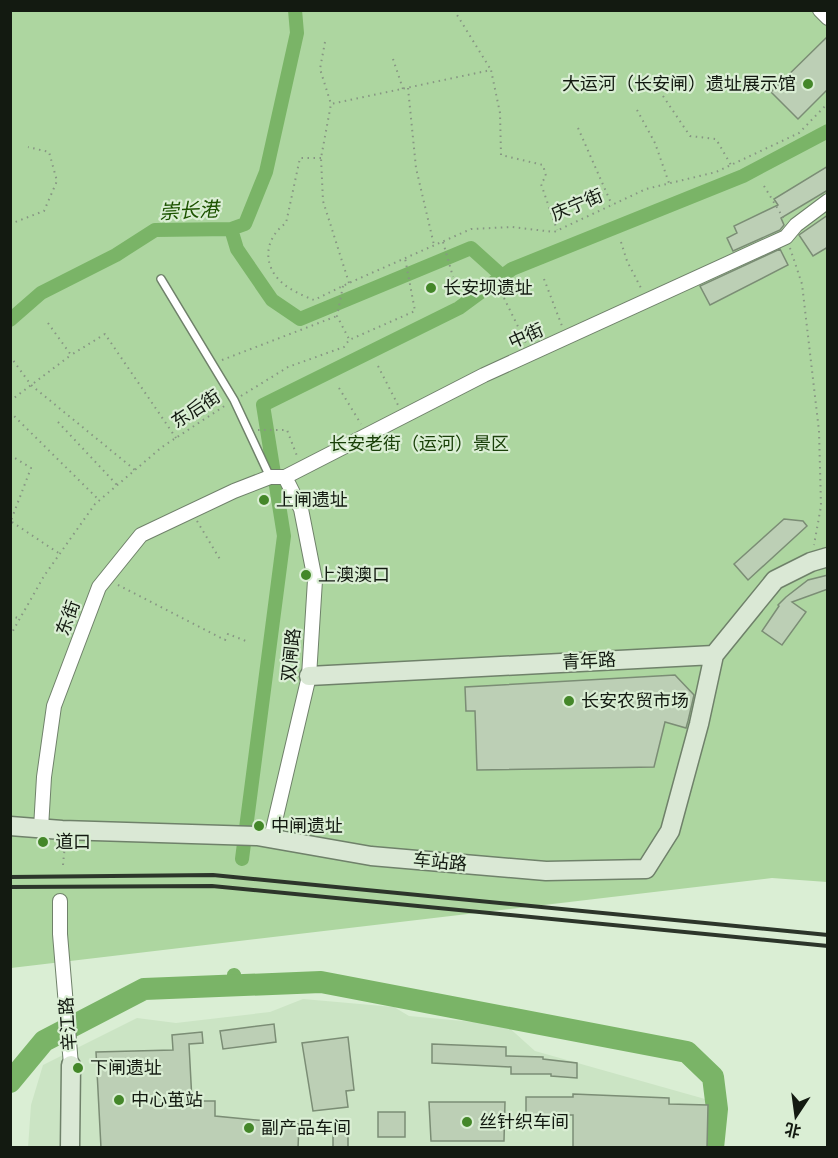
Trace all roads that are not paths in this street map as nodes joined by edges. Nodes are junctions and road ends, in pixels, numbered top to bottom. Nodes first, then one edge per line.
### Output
1 (820, 10) edge
2 (828, 18) edge
3 (828, 201) edge
4 (161, 279) dead end
5 (278, 477) junction
6 (234, 492) joint
7 (819, 560) edge
8 (714, 656) junction
9 (309, 676) junction
10 (10, 825) edge
11 (41, 828) junction
12 (264, 837) junction
13 (60, 902) dead end
14 (71, 1065) joint
15 (70, 1148) edge

1 - 2 street
3 - 5 street, 中街
4 - 5 lane
5 - 6 street, 中街
5 - 9 street, 双闸路
6 - 11 street, 东街
7 - 8 street
8 - 9 street, 青年路
8 - 12 street, 车站路
9 - 12 street, 双闸路
10 - 11 street, 车站路
11 - 12 street, 车站路
13 - 14 street, 辛江路
14 - 15 street, 辛江路

